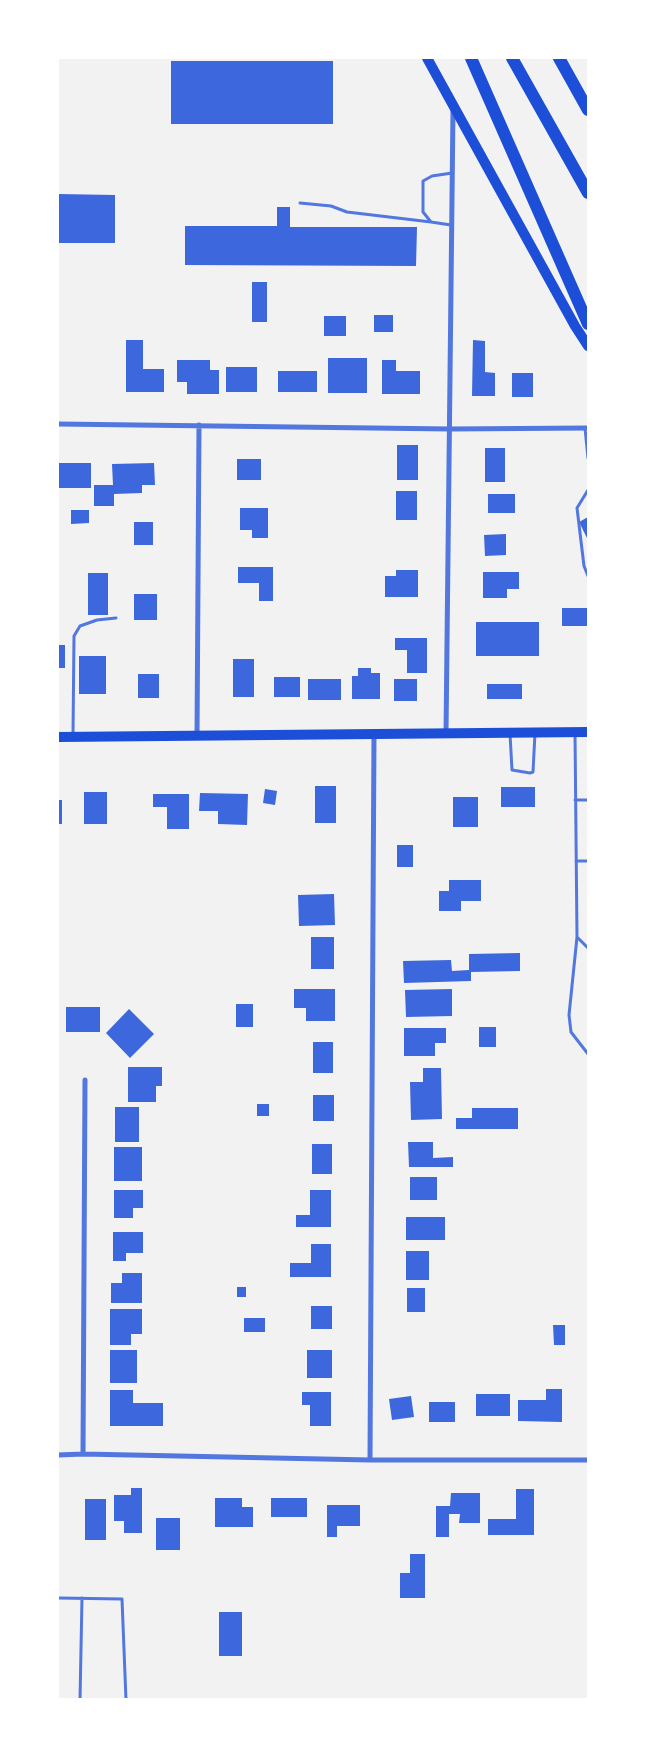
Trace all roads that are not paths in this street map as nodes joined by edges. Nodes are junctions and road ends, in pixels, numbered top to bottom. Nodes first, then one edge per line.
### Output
1 (427, 58) edge
2 (471, 58) edge
3 (512, 58) edge
4 (559, 58) edge
5 (453, 104) junction
6 (588, 110) edge
7 (452, 173) junction
8 (588, 193) edge
9 (300, 203) dead end
10 (431, 222) junction
11 (452, 225) junction
12 (588, 324) edge
13 (588, 346) edge
14 (58, 424) edge
15 (199, 425) junction
16 (587, 428) edge
17 (450, 429) junction
18 (588, 458) edge
19 (588, 490) edge
20 (588, 576) edge
21 (116, 618) dead end
22 (535, 732) junction
23 (575, 732) junction
24 (588, 732) edge
25 (446, 733) junction
26 (510, 733) junction
27 (374, 734) junction
28 (58, 737) edge
29 (74, 737) junction
30 (197, 737) junction
31 (575, 800) junction
32 (588, 800) edge
33 (588, 861) edge
34 (576, 862) junction
35 (577, 937) junction
36 (588, 948) edge
37 (588, 1054) edge
38 (84, 1080) dead end
39 (83, 1454) junction
40 (58, 1455) edge
41 (370, 1460) junction
42 (588, 1460) edge
43 (58, 1598) edge
44 (82, 1598) junction
45 (80, 1700) edge
46 (126, 1700) edge

1 - 5 main road
2 - 12 highway
3 - 8 highway
4 - 6 highway
5 - 7 street
5 - 13 main road
7 - 10 lane
7 - 11 street
9 - 10 lane
10 - 11 lane
11 - 17 street
14 - 15 street
15 - 17 street
15 - 30 street
16 - 17 street
16 - 18 lane
17 - 25 street
19 - 20 lane
21 - 29 lane
22 - 23 main road
22 - 26 main road
22 - 26 lane
23 - 24 main road
23 - 31 lane
25 - 26 main road
25 - 27 main road
27 - 30 main road
27 - 41 street
28 - 29 main road
29 - 30 main road
31 - 32 lane
31 - 34 lane
33 - 34 lane
34 - 35 lane
35 - 36 lane
35 - 37 lane
38 - 39 street
39 - 40 street
39 - 41 street
41 - 42 street
43 - 44 lane
44 - 45 lane
44 - 46 lane

